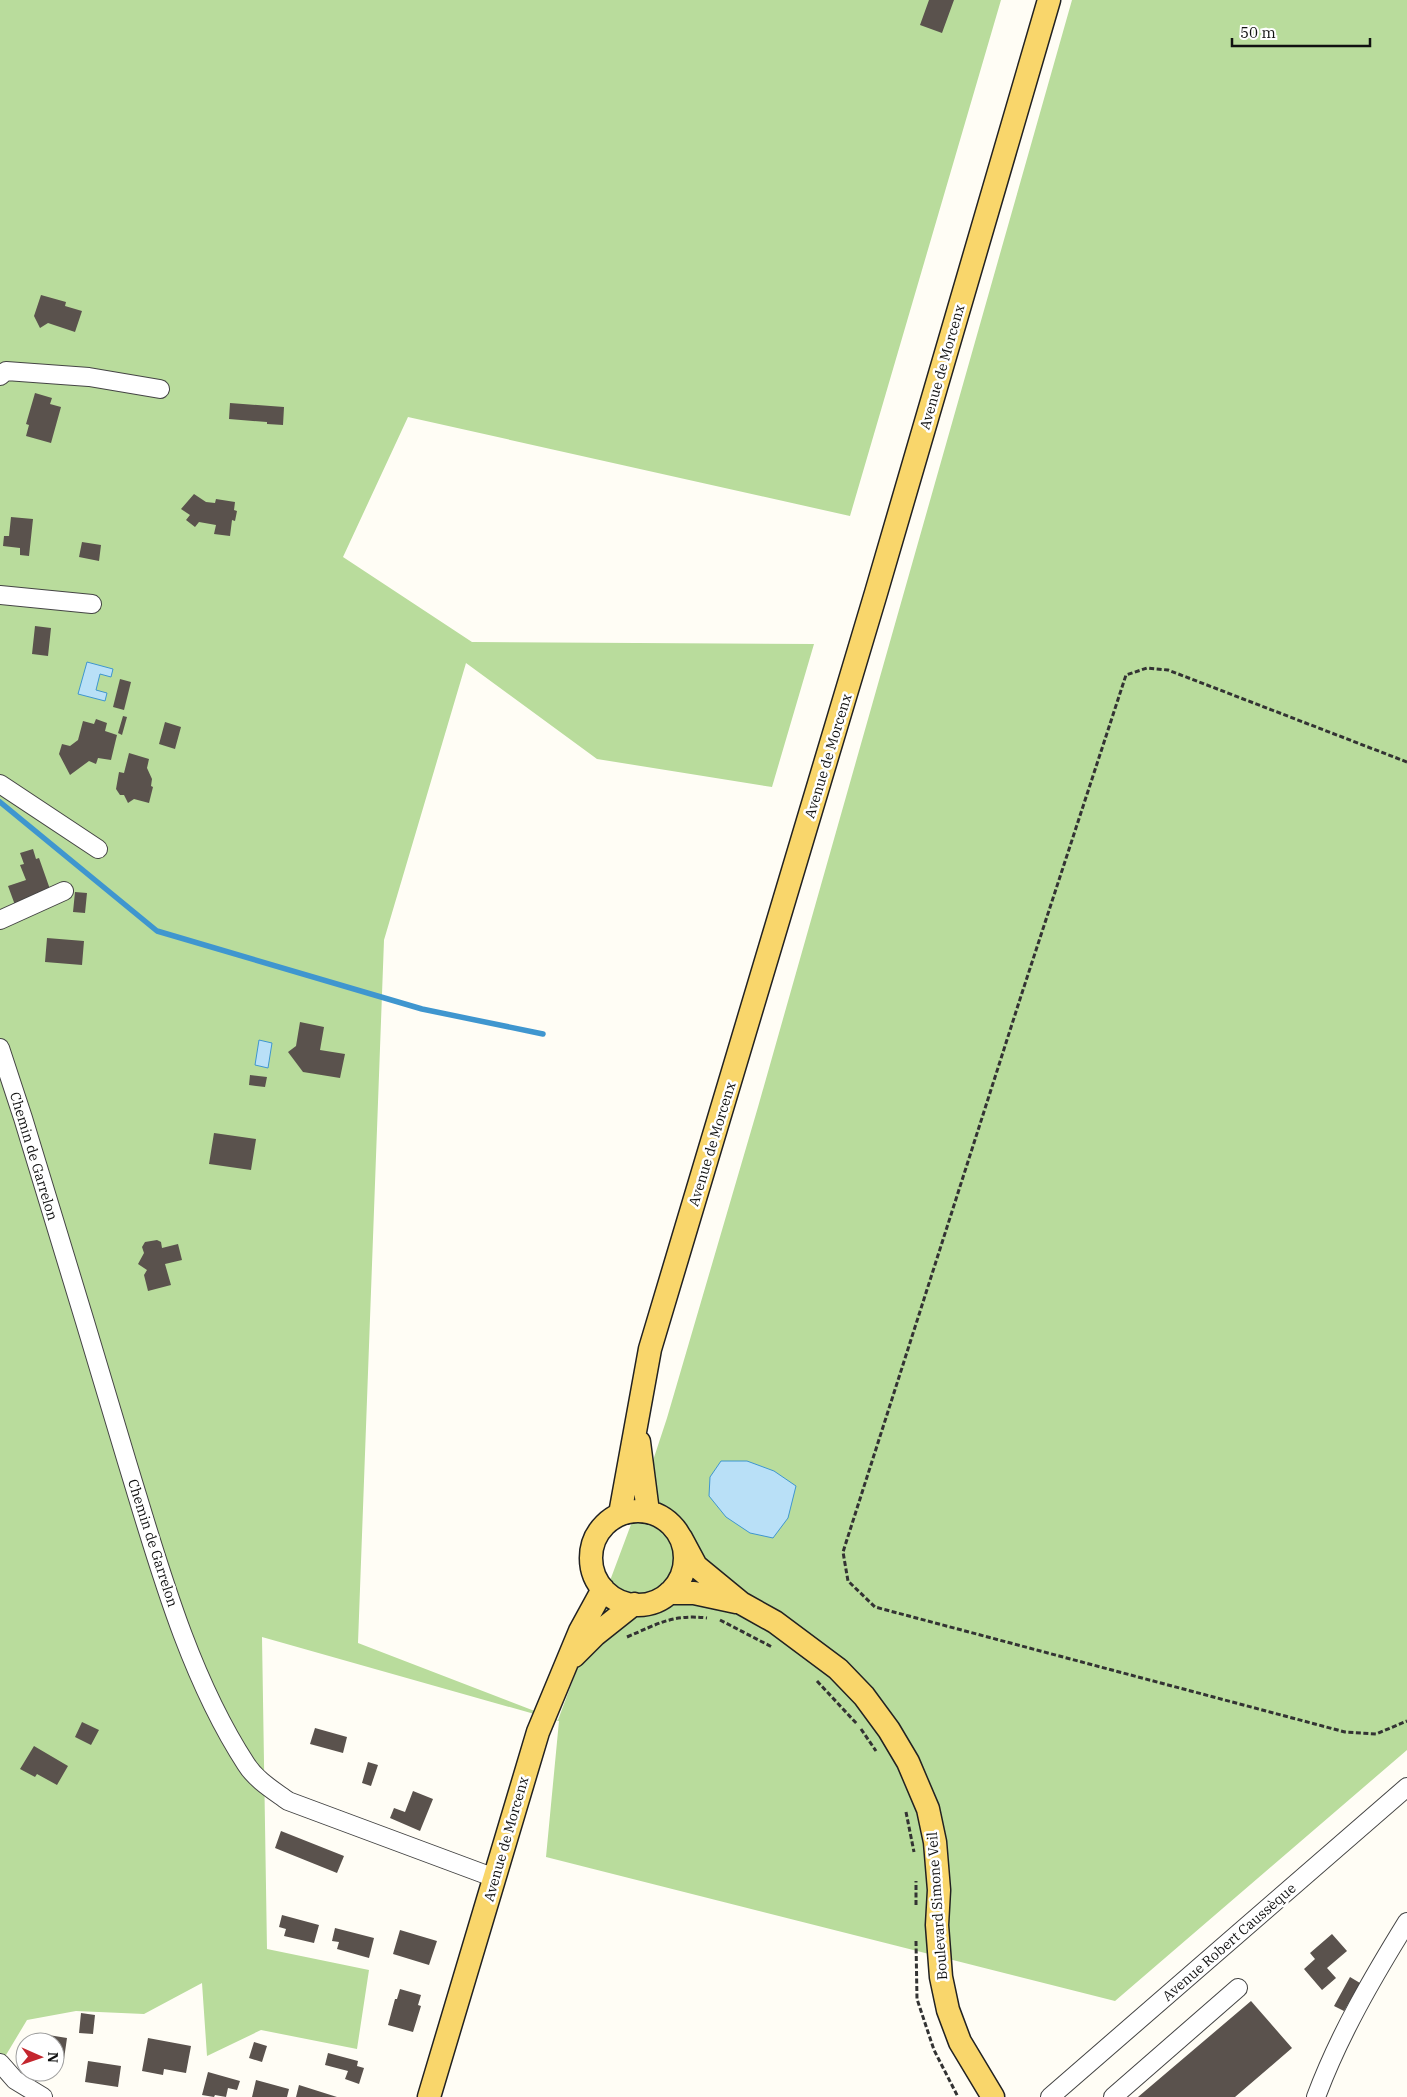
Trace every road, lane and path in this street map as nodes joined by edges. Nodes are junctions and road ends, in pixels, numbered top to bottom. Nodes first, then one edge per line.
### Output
1 (1050, 0) edge
2 (0, 376) edge
3 (160, 389) dead end
4 (0, 595) edge
5 (92, 604) dead end
6 (1407, 762) edge
7 (0, 784) edge
8 (98, 849) dead end
9 (64, 891) dead end
10 (0, 920) edge
11 (0, 1048) edge
12 (636, 1421) junction
13 (648, 1512) junction
14 (620, 1514) junction
15 (681, 1538) junction
16 (603, 1589) junction
17 (669, 1593) junction
18 (742, 1603) junction
19 (634, 1604) junction
20 (708, 1618) dead end
21 (718, 1619) dead end
22 (625, 1637) dead end
23 (779, 1651) dead end
24 (568, 1662) junction
25 (810, 1675) dead end
26 (1407, 1721) edge
27 (878, 1754) dead end
28 (1407, 1787) edge
29 (905, 1808) dead end
30 (914, 1855) dead end
31 (916, 1873) dead end
32 (495, 1878) junction
33 (916, 1910) dead end
34 (1407, 1922) edge
35 (916, 1937) dead end
36 (1238, 1988) dead end
37 (0, 2063) edge
38 (1057, 2095) edge
39 (43, 2097) edge
40 (429, 2097) edge
41 (958, 2097) edge
42 (993, 2097) edge
43 (1113, 2097) edge
44 (1316, 2097) edge

1 - 12 main road, Avenue de Morcenx
2 - 3 street
4 - 5 street
6 - 26 path
7 - 8 street
9 - 10 street
11 - 32 street, Chemin de Garrelon
12 - 13 main road
12 - 14 main road, Avenue de Morcenx
13 - 14 main road
13 - 15 main road
14 - 16 main road
15 - 17 main road
15 - 18 main road
16 - 19 main road
16 - 24 main road, Avenue de Morcenx
17 - 18 main road
17 - 19 main road
18 - 42 main road, Boulevard Simone Veil
19 - 24 main road
20 - 22 path
21 - 23 path
24 - 32 main road, Avenue de Morcenx
25 - 27 path
28 - 38 street, Avenue Robert Caussèque
29 - 30 path
31 - 33 path
32 - 40 main road, Avenue de Morcenx
34 - 44 street
35 - 41 path
36 - 43 street
37 - 39 street

